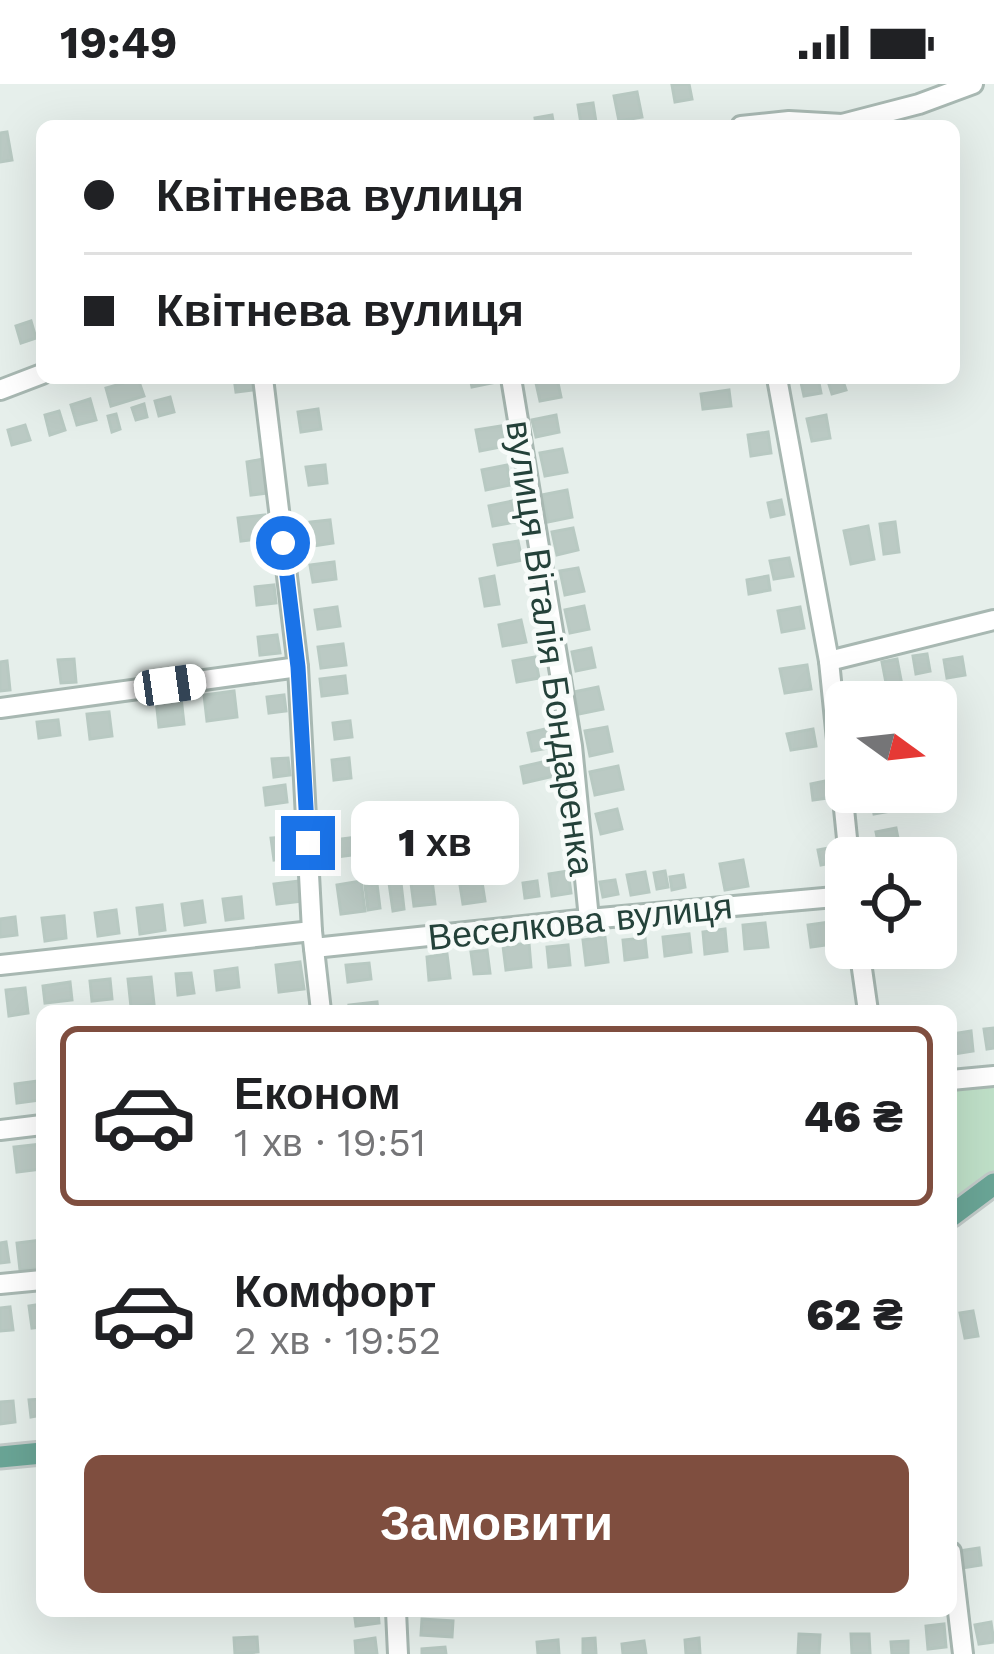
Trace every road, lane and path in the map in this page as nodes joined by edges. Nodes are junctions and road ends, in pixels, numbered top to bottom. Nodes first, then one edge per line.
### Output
1 (973, 84) edge
2 (857, 120) edge
3 (36, 376) edge
4 (264, 384) edge
5 (513, 384) edge
6 (778, 384) edge
7 (0, 390) edge
8 (994, 620) edge
9 (829, 662) junction
10 (298, 667) junction
11 (0, 708) edge
12 (847, 837) edge
13 (825, 898) edge
14 (590, 919) junction
15 (313, 939) junction
16 (0, 964) edge
17 (863, 969) edge
18 (319, 1005) edge
19 (867, 1005) edge
20 (994, 1076) edge
21 (957, 1080) edge
22 (36, 1126) edge
23 (0, 1130) edge
24 (994, 1184) edge
25 (957, 1212) edge
26 (36, 1281) edge
27 (0, 1284) edge
28 (36, 1454) edge
29 (0, 1457) edge
30 (957, 1603) edge
31 (396, 1617) edge
32 (398, 1654) edge
33 (963, 1654) edge

1 - 2 street
3 - 7 street
4 - 10 street
5 - 14 street, вулиця Віталія Бондаренка
6 - 9 street
8 - 9 street
9 - 12 street
10 - 11 street
10 - 15 street
13 - 14 street, Веселкова вулиця
14 - 15 street, Веселкова вулиця
15 - 16 street, Веселкова вулиця
15 - 18 street
17 - 19 street
20 - 21 street
22 - 23 street
24 - 25 main road
26 - 27 street
28 - 29 main road
30 - 33 street
31 - 32 street

